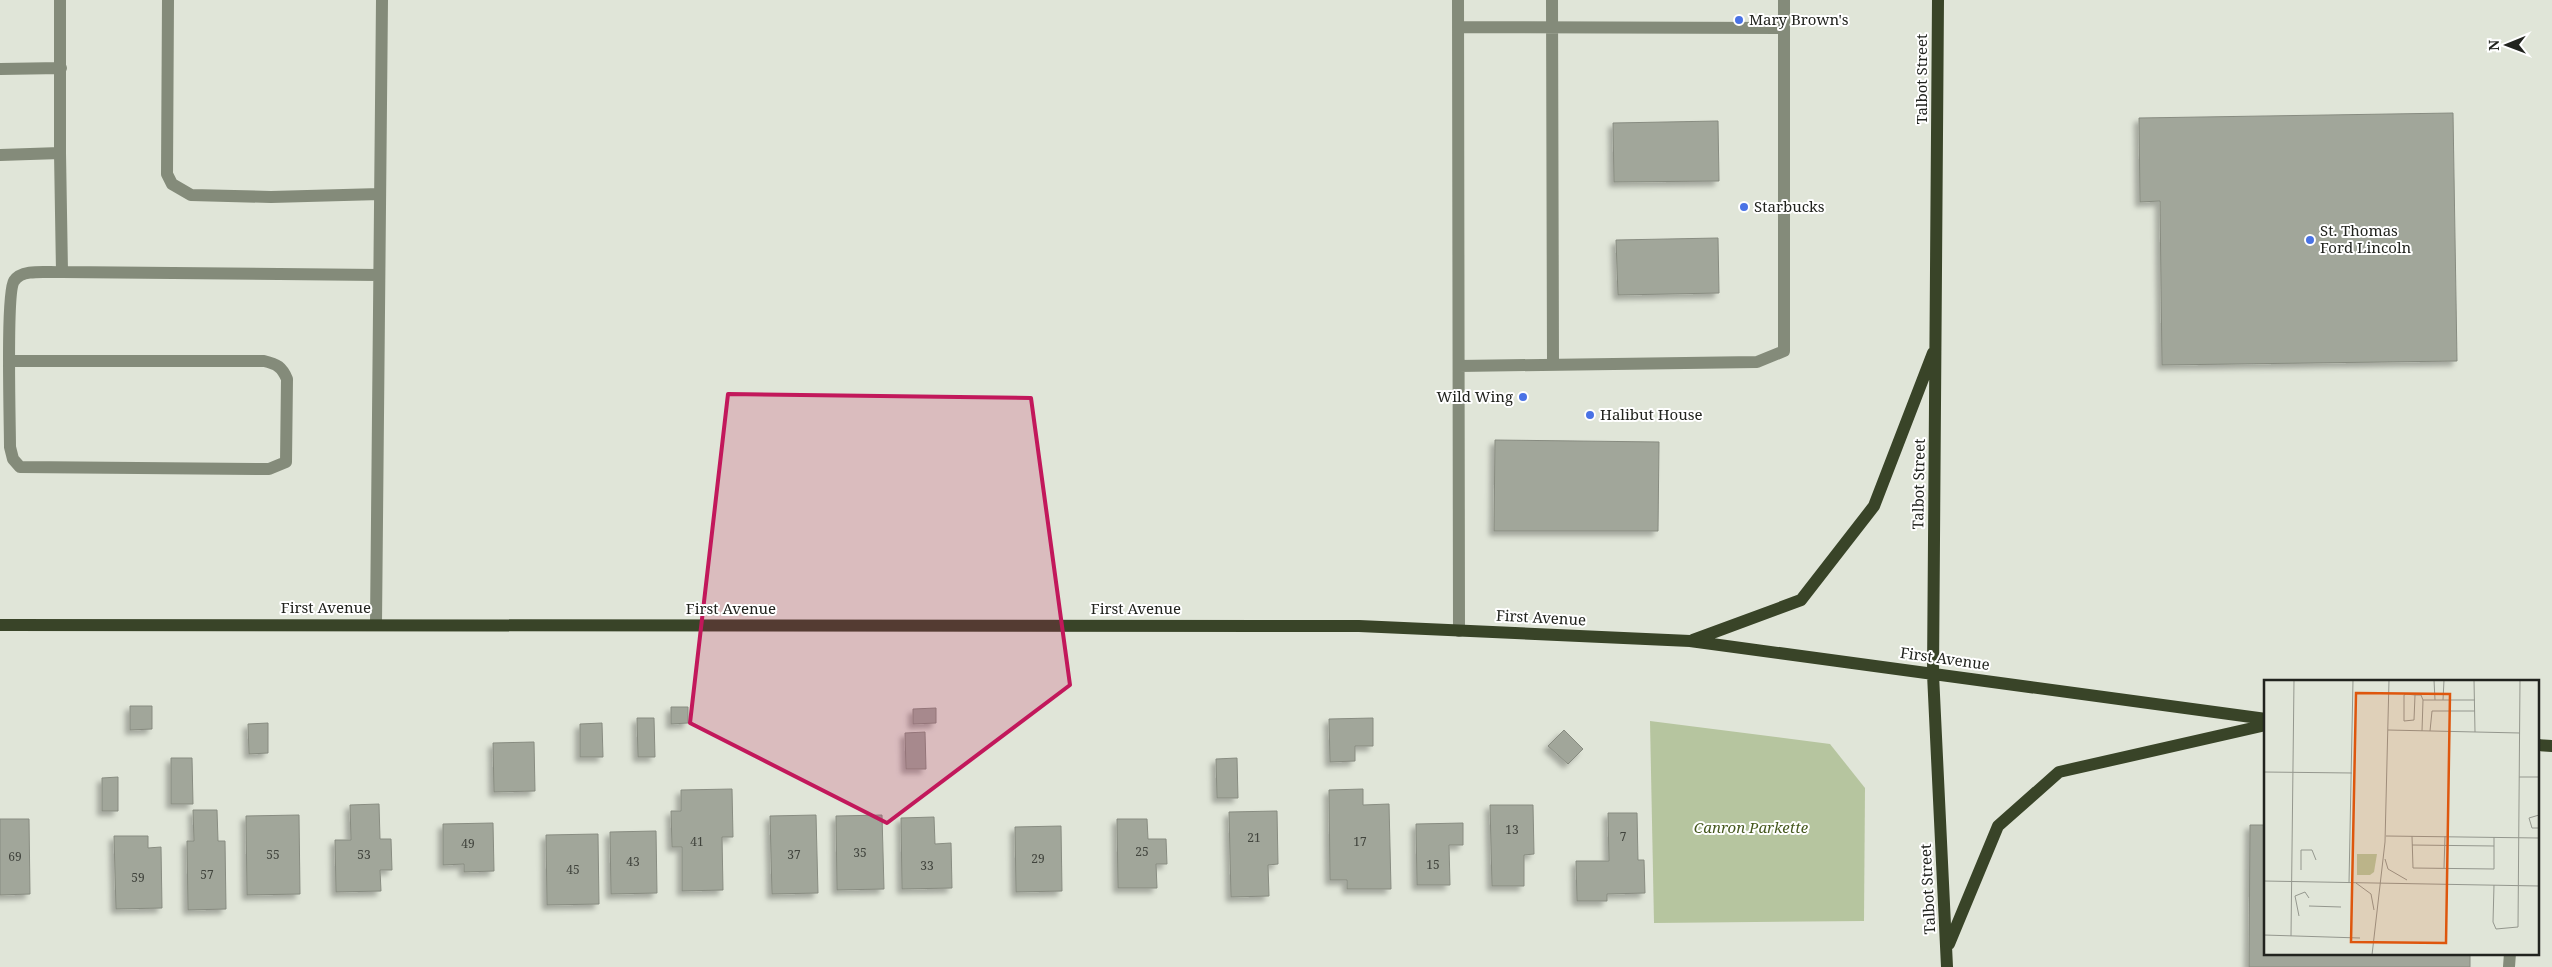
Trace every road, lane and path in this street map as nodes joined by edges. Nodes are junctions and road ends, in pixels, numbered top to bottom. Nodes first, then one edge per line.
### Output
1 (60, 0) edge
2 (168, 0) edge
3 (382, 0) edge
4 (1458, 0) edge
5 (1552, 0) edge
6 (1784, 0) edge
7 (1938, 0) edge
8 (1458, 27) junction
9 (1553, 27) junction
10 (1784, 28) junction
11 (61, 68) junction
12 (0, 69) edge
13 (60, 153) junction
14 (0, 155) edge
15 (380, 194) junction
16 (62, 272) junction
17 (379, 275) junction
18 (1936, 344) junction
19 (10, 361) junction
20 (1554, 365) junction
21 (1459, 366) junction
22 (376, 624) junction
23 (0, 625) edge
24 (1459, 631) junction
25 (1690, 641) junction
26 (1933, 674) junction
27 (2264, 719) edge
28 (2264, 725) edge
29 (1947, 948) junction
30 (2510, 954) edge
31 (1947, 967) edge
32 (2509, 967) edge

1 - 11 lane
2 - 15 lane
3 - 15 lane
4 - 8 lane
5 - 9 lane
6 - 10 lane
7 - 18 main road, Talbot Street
8 - 9 lane
8 - 21 lane
9 - 10 lane
9 - 20 lane
10 - 20 lane
11 - 12 lane
11 - 13 lane
13 - 14 lane
13 - 16 lane
15 - 17 lane
16 - 17 lane
16 - 19 lane
17 - 22 lane
18 - 25 main road
18 - 26 main road, Talbot Street
19 - 19 lane
20 - 21 lane
21 - 24 lane
22 - 23 main road, First Avenue
22 - 24 main road, First Avenue
24 - 25 main road, First Avenue
25 - 26 main road, First Avenue
26 - 27 main road, First Avenue
26 - 29 main road, Talbot Street
28 - 29 main road
29 - 31 main road, Talbot Street
30 - 32 lane

